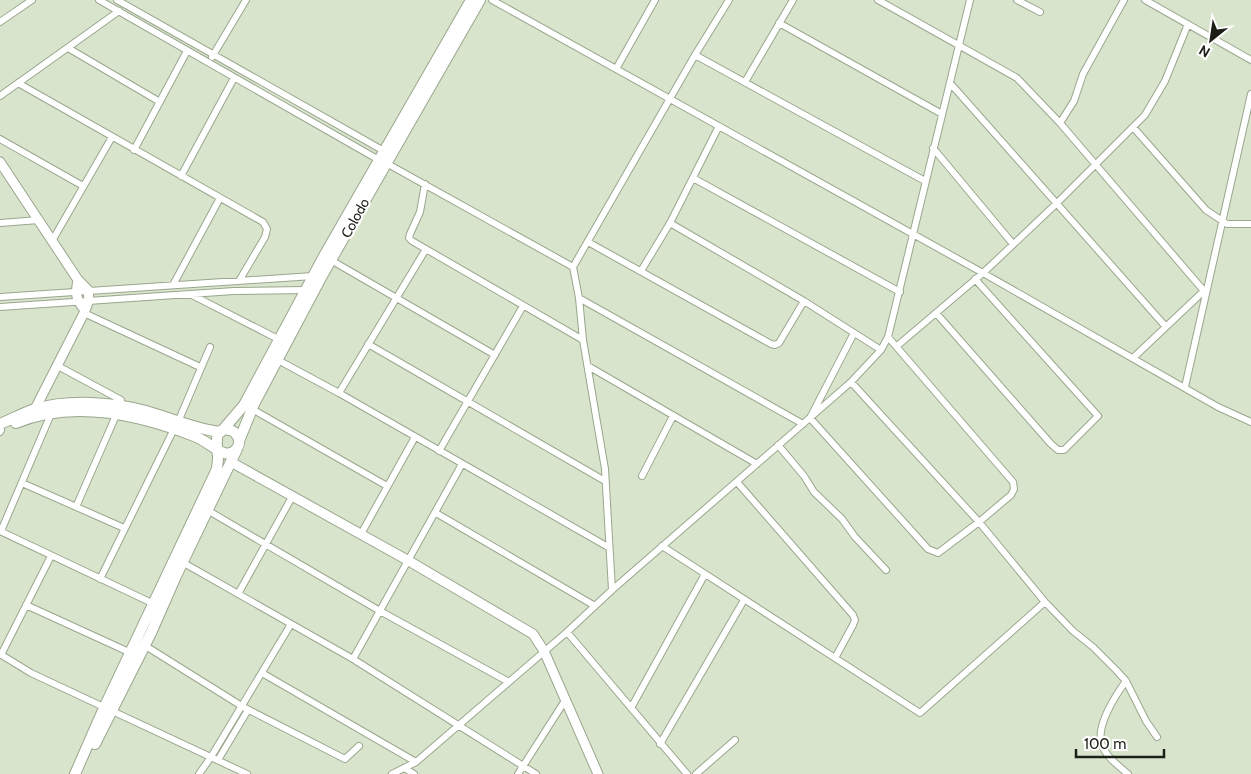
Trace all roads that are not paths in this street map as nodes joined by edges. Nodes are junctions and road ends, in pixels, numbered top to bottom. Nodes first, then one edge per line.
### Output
1 (99, 0) edge
2 (117, 0) edge
3 (246, 0) edge
4 (471, 0) edge
5 (480, 0) edge
6 (492, 0) edge
7 (655, 0) edge
8 (728, 0) edge
9 (793, 0) edge
10 (878, 0) edge
11 (970, 0) edge
12 (1017, 0) edge
13 (1124, 0) edge
14 (1145, 0) edge
15 (29, 1) edge
16 (120, 12) junction
17 (1040, 12) dead end
18 (0, 22) edge
19 (780, 23) junction
20 (1188, 24) junction
21 (958, 46) junction
22 (68, 48) junction
23 (187, 51) junction
24 (214, 55) junction
25 (695, 55) junction
26 (1251, 60) edge
27 (209, 63) junction
28 (616, 69) junction
29 (234, 78) junction
30 (745, 82) junction
31 (18, 83) junction
32 (950, 83) junction
33 (0, 96) edge
34 (670, 99) junction
35 (1250, 99) edge
36 (160, 102) junction
37 (942, 114) junction
38 (1060, 123) junction
39 (719, 126) junction
40 (1133, 127) junction
41 (112, 137) junction
42 (0, 139) edge
43 (933, 148) junction
44 (134, 150) junction
45 (383, 158) junction
46 (0, 162) edge
47 (1095, 165) junction
48 (182, 176) junction
49 (693, 178) junction
50 (925, 181) junction
51 (424, 184) junction
52 (84, 186) junction
53 (220, 198) junction
54 (1057, 203) junction
55 (39, 220) junction
56 (1223, 221) junction
57 (670, 222) junction
58 (0, 223) edge
59 (1251, 224) edge
60 (914, 235) junction
61 (52, 241) junction
62 (588, 242) junction
63 (1013, 244) junction
64 (426, 249) junction
65 (328, 258) junction
66 (573, 267) junction
67 (641, 272) junction
68 (983, 273) junction
69 (313, 276) junction
70 (975, 279) junction
71 (78, 280) junction
72 (239, 281) junction
73 (173, 285) junction
74 (1206, 289) junction
75 (88, 290) junction
76 (306, 290) junction
77 (76, 291) junction
78 (900, 292) junction
79 (189, 293) junction
80 (0, 297) edge
81 (396, 298) junction
82 (579, 298) junction
83 (89, 300) junction
84 (77, 301) junction
85 (804, 301) junction
86 (523, 306) junction
87 (0, 307) edge
88 (84, 312) junction
89 (936, 313) junction
90 (1166, 327) junction
91 (854, 333) junction
92 (888, 337) junction
93 (278, 339) junction
94 (583, 340) junction
95 (368, 344) junction
96 (897, 346) junction
97 (210, 347) dead end
98 (881, 350) junction
99 (495, 355) junction
100 (274, 358) junction
101 (1133, 358) junction
102 (56, 365) junction
103 (588, 366) junction
104 (200, 367) junction
105 (851, 382) junction
106 (1185, 387) junction
107 (339, 393) junction
108 (467, 402) junction
109 (35, 409) junction
110 (252, 409) junction
111 (118, 410) junction
112 (52, 414) junction
113 (672, 416) junction
114 (810, 418) junction
115 (1251, 422) edge
116 (803, 424) junction
117 (176, 426) junction
118 (0, 429) edge
119 (221, 432) junction
120 (414, 437) junction
121 (239, 444) junction
122 (778, 446) junction
123 (217, 448) junction
124 (439, 451) junction
125 (231, 462) junction
126 (462, 464) junction
127 (756, 464) junction
128 (642, 476) dead end
129 (605, 481) junction
130 (737, 482) junction
131 (22, 483) junction
132 (387, 486) junction
133 (292, 497) junction
134 (76, 507) junction
135 (207, 510) junction
136 (436, 512) junction
137 (980, 522) junction
138 (124, 528) junction
139 (0, 531) edge
140 (361, 534) junction
141 (266, 546) junction
142 (662, 546) junction
143 (608, 547) junction
144 (51, 556) junction
145 (409, 561) junction
146 (182, 562) junction
147 (886, 570) dead end
148 (705, 574) junction
149 (100, 579) junction
150 (612, 590) junction
151 (238, 594) junction
152 (744, 600) junction
153 (1045, 602) junction
154 (154, 604) junction
155 (26, 605) junction
156 (596, 606) junction
157 (380, 611) junction
158 (291, 624) junction
159 (567, 632) junction
160 (144, 645) junction
161 (544, 651) junction
162 (131, 653) junction
163 (1, 654) edge
164 (835, 658) junction
165 (353, 659) junction
166 (262, 673) junction
167 (507, 681) junction
168 (1126, 681) junction
169 (566, 699) junction
170 (242, 707) junction
171 (631, 708) junction
172 (107, 710) junction
173 (458, 724) junction
174 (1157, 737) dead end
175 (735, 740) dead end
176 (660, 744) junction
177 (359, 746) dead end
178 (214, 759) junction
179 (416, 762) junction
180 (523, 766) junction
181 (404, 768) junction
182 (75, 774) edge
183 (80, 774) edge
184 (199, 774) edge
185 (247, 774) edge
186 (392, 774) edge
187 (414, 774) edge
188 (518, 774) edge
189 (536, 774) edge
190 (598, 774) edge
191 (687, 774) edge
192 (696, 774) edge
193 (1128, 774) edge

1 - 16 street
2 - 24 street
3 - 24 street
4 - 45 main road, Colodo
5 - 45 main road, Colodo
6 - 28 street
7 - 28 street
8 - 25 street
9 - 19 street
10 - 21 street
11 - 21 street
12 - 17 street
13 - 38 street
14 - 20 street
15 - 18 street
16 - 22 street
16 - 23 street
19 - 30 street
19 - 37 street
20 - 26 street
20 - 40 street
21 - 32 street
21 - 38 street
22 - 31 street
22 - 36 street
23 - 27 street
23 - 36 street
24 - 27 street
24 - 45 street
25 - 30 street
25 - 34 street
27 - 29 street
28 - 34 street
29 - 45 street
29 - 48 street
30 - 50 street
31 - 33 street
31 - 41 street
32 - 37 street
32 - 54 street
34 - 39 street
34 - 62 street
35 - 56 street
36 - 44 street
37 - 43 street
38 - 47 street
39 - 49 street
39 - 60 street
40 - 47 street
40 - 56 street
41 - 44 street
41 - 52 street
42 - 52 street
43 - 50 street
43 - 63 street
44 - 48 street
45 - 51 street
45 - 65 main road, Colodo
46 - 55 main road
47 - 54 street
47 - 74 street
48 - 53 street
49 - 57 street
49 - 78 street
50 - 60 street
51 - 64 street
51 - 66 street
52 - 61 street
53 - 72 street
53 - 73 street
54 - 63 street
54 - 90 street
55 - 58 street
55 - 61 main road
56 - 59 street
56 - 74 street
57 - 67 street
57 - 85 street
60 - 68 street
60 - 78 street
61 - 71 main road
62 - 66 street
62 - 67 street
63 - 68 street
64 - 81 street
64 - 86 street
65 - 69 main road, Colodo
65 - 81 street
65 - 100 main road, Colodo
66 - 82 street
67 - 85 street
68 - 70 street
68 - 101 street
69 - 72 street
69 - 76 main road, Colodo
70 - 89 street
70 - 89 street
71 - 75 main road
71 - 77 main road
72 - 73 street
73 - 75 street
74 - 90 street
74 - 106 street
75 - 77 street
75 - 83 main road
76 - 79 street
76 - 93 main road, Colodo
77 - 80 street
77 - 84 main road
78 - 92 street
79 - 83 street
79 - 93 street
81 - 95 street
81 - 99 street
82 - 94 street
82 - 116 street
83 - 84 street
83 - 88 main road
84 - 87 street
84 - 88 main road
85 - 91 street
86 - 94 street
86 - 99 street
88 - 102 main road
88 - 104 street
89 - 96 street
90 - 101 street
91 - 98 street
91 - 114 street
92 - 96 street
92 - 98 street
93 - 100 main road, Colodo
94 - 103 street
95 - 107 street
95 - 108 street
96 - 137 street
97 - 104 street
98 - 105 street
99 - 108 street
100 - 107 street
100 - 110 main road, Colodo
100 - 119 main road, Colodo
101 - 106 street
102 - 109 main road
102 - 111 street
103 - 113 street
103 - 129 street
104 - 117 street
105 - 114 street
105 - 137 street
106 - 115 street
107 - 120 street
108 - 124 street
108 - 129 street
109 - 111 main road
109 - 118 main road
110 - 121 main road, Colodo
110 - 132 street
111 - 112 main road
111 - 117 main road
111 - 134 street
112 - 118 main road
112 - 131 street
113 - 127 street
113 - 128 street
114 - 116 street
114 - 137 street
116 - 122 street
117 - 119 main road
117 - 123 main road
117 - 138 street
119 - 121 main road
119 - 123 main road
120 - 124 street
120 - 132 street
121 - 123 main road
121 - 125 main road, Colodo
122 - 127 street
122 - 147 street
123 - 154 main road
124 - 126 street
125 - 133 main road
125 - 135 main road, Colodo
126 - 136 street
126 - 143 street
127 - 130 street
129 - 143 street
130 - 142 street
130 - 164 street
131 - 134 street
131 - 139 street
132 - 140 street
133 - 140 main road
133 - 141 street
134 - 138 street
135 - 141 street
135 - 146 main road, Colodo
136 - 145 street
136 - 156 street
137 - 153 street
138 - 149 street
139 - 144 street
140 - 145 main road
141 - 151 street
141 - 157 street
142 - 148 street
142 - 150 street
143 - 150 street
144 - 149 street
144 - 155 street
145 - 157 street
145 - 161 main road
146 - 151 street
146 - 160 main road, Colodo
148 - 152 street
148 - 171 street
149 - 154 street
150 - 156 street
151 - 158 street
152 - 164 street
152 - 176 street
153 - 164 street
153 - 168 street
154 - 162 main road
155 - 162 street
155 - 163 street
156 - 159 street
157 - 165 street
157 - 167 street
158 - 165 street
158 - 166 street
159 - 161 street
159 - 171 street
160 - 170 street
160 - 172 main road, Colodo
161 - 167 street
161 - 169 main road
162 - 172 main road
163 - 172 street
165 - 173 street
166 - 170 street
166 - 179 street
167 - 173 street
168 - 174 street
168 - 193 street
169 - 180 street
169 - 190 main road
170 - 177 street
170 - 178 street
171 - 176 street
172 - 178 street
172 - 182 main road
172 - 183 main road
173 - 179 street
173 - 180 street
175 - 192 street
176 - 191 street
178 - 184 street
178 - 185 street
179 - 181 street
180 - 188 street
180 - 189 street
181 - 186 street
181 - 187 street

